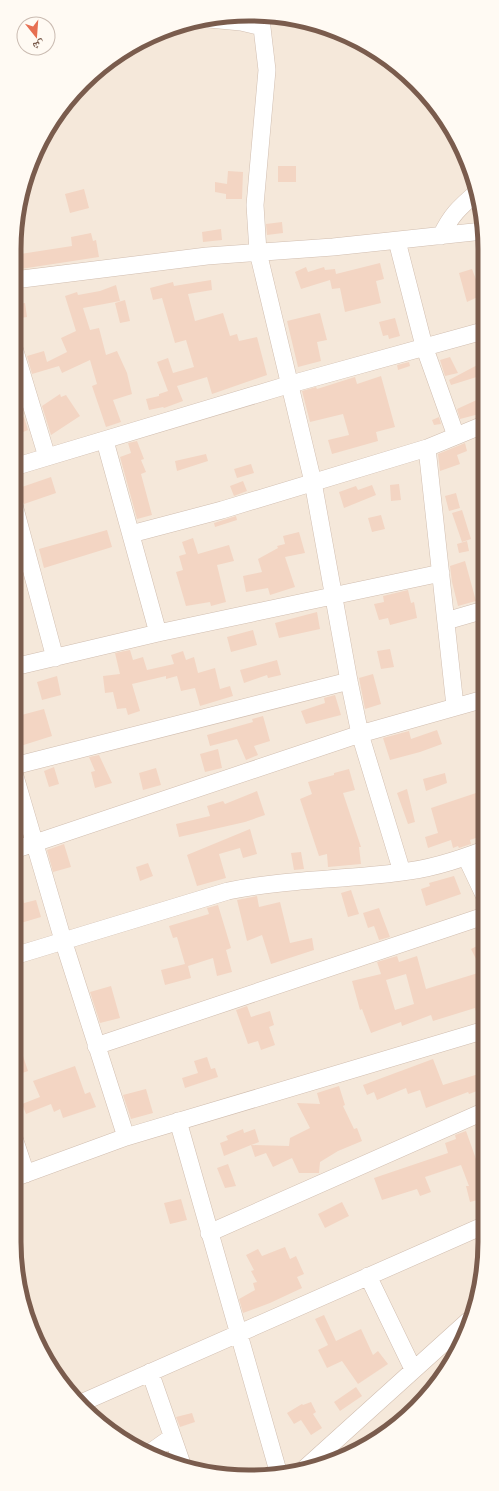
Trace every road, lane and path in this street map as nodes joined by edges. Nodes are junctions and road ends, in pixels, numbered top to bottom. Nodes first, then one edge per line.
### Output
1 (233, 21) edge
2 (261, 23) edge
3 (472, 197) edge
4 (478, 232) edge
5 (442, 236) junction
6 (397, 241) junction
7 (258, 252) junction
8 (21, 279) edge
9 (478, 332) edge
10 (424, 346) junction
11 (21, 371) edge
12 (291, 384) junction
13 (478, 427) edge
14 (456, 436) junction
15 (105, 441) junction
16 (427, 448) junction
17 (47, 456) junction
18 (21, 465) edge
19 (313, 482) junction
20 (21, 531) edge
21 (131, 534) junction
22 (441, 573) junction
23 (333, 596) junction
24 (478, 612) edge
25 (446, 621) junction
26 (158, 633) junction
27 (55, 658) junction
28 (21, 665) edge
29 (349, 681) junction
30 (478, 700) edge
31 (455, 706) junction
32 (360, 734) junction
33 (21, 764) edge
34 (21, 798) edge
35 (34, 844) junction
36 (21, 848) edge
37 (478, 852) edge
38 (466, 857) junction
39 (402, 872) junction
40 (478, 882) edge
41 (478, 918) edge
42 (63, 940) junction
43 (21, 954) edge
44 (478, 1032) edge
45 (96, 1046) junction
46 (478, 1114) edge
47 (178, 1121) junction
48 (126, 1137) junction
49 (21, 1176) edge
50 (478, 1228) edge
51 (209, 1233) junction
52 (368, 1276) junction
53 (462, 1326) edge
54 (239, 1333) junction
55 (413, 1369) junction
56 (150, 1372) junction
57 (86, 1401) edge
58 (172, 1437) junction
59 (155, 1449) edge
60 (180, 1459) edge
61 (313, 1461) edge
62 (277, 1468) edge

1 - 2 street
2 - 7 street
3 - 5 street
4 - 5 street
5 - 6 street
6 - 7 street
6 - 10 street
7 - 8 street
7 - 12 street
9 - 10 street
10 - 12 street
10 - 14 street
11 - 17 street
12 - 15 street
12 - 19 street
13 - 14 street
14 - 16 street
15 - 17 street
15 - 21 street
16 - 19 street
16 - 22 street
17 - 18 street
19 - 21 street
19 - 23 street
20 - 27 street
21 - 26 street
22 - 23 street
22 - 25 street
23 - 26 street
23 - 29 street
24 - 25 street
25 - 31 street
26 - 27 street
27 - 28 street
29 - 32 street
29 - 33 street
30 - 31 street
31 - 32 street
32 - 35 street
32 - 39 street
34 - 35 street
35 - 36 street
35 - 42 street
37 - 38 street
38 - 39 street
38 - 40 street
39 - 42 street
41 - 45 street
42 - 43 street
42 - 45 street
44 - 47 street
45 - 48 street
46 - 51 street
47 - 48 street
47 - 51 street
48 - 49 street
50 - 52 street
51 - 54 street
52 - 54 street
52 - 55 street
53 - 55 street
54 - 56 street
54 - 62 street
55 - 61 street
56 - 57 street
56 - 58 street
58 - 59 street
58 - 60 street

